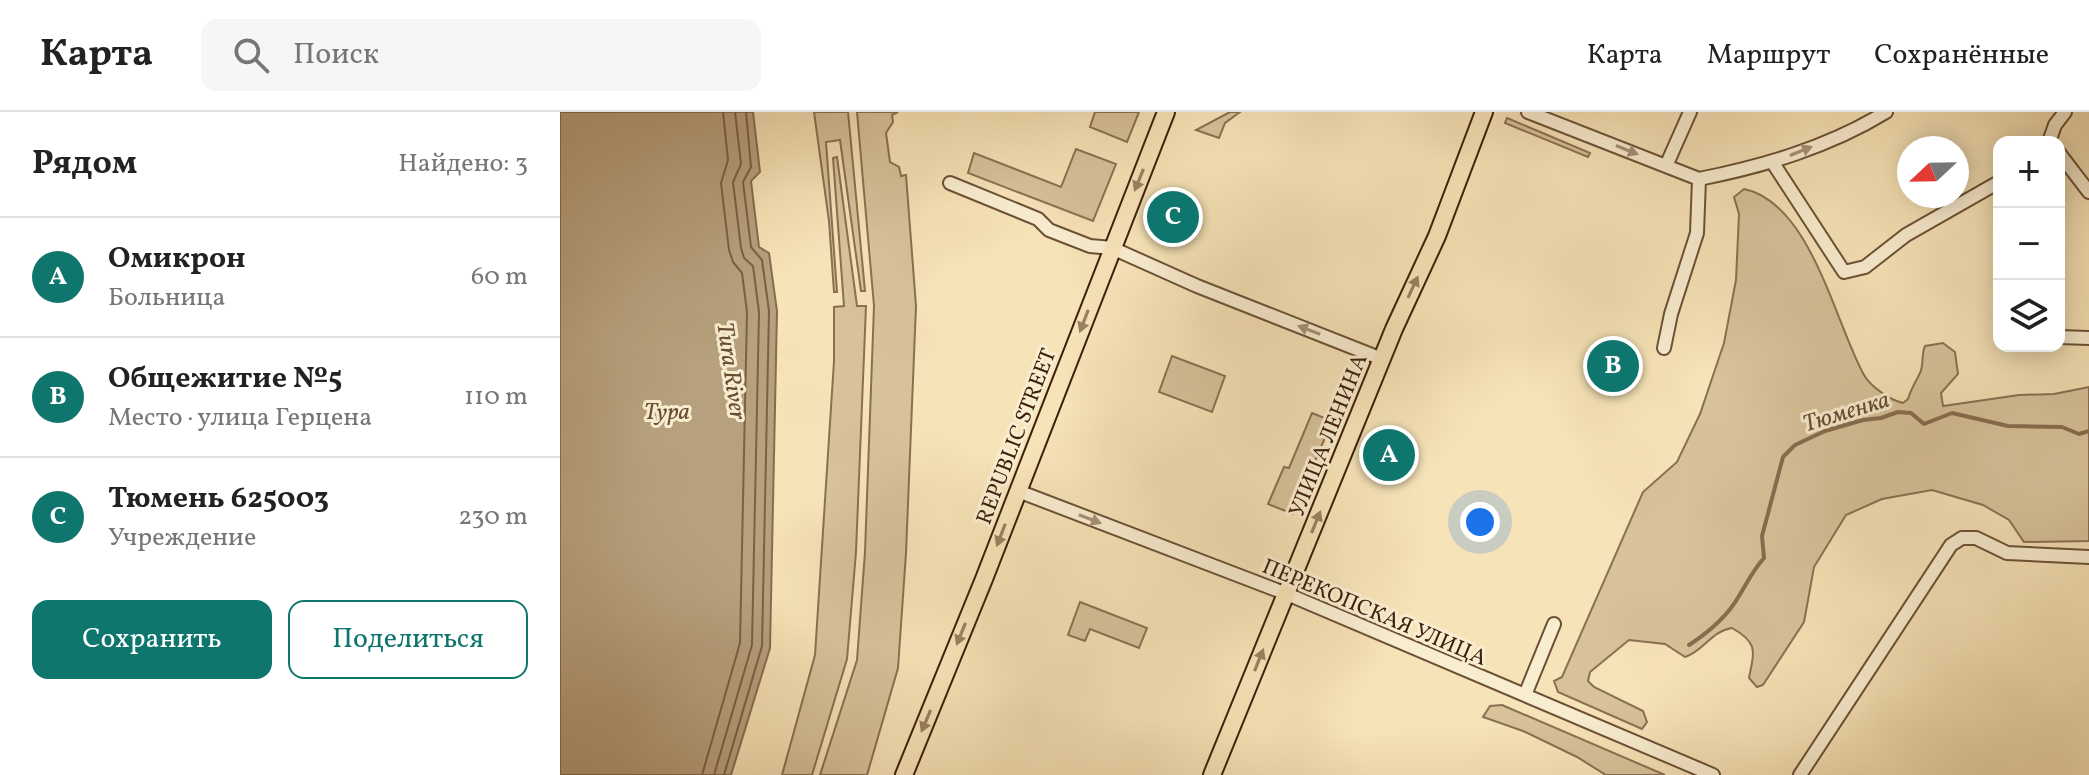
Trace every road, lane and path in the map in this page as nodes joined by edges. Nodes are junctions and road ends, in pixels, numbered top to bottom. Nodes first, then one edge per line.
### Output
1 (1166, 112) edge
2 (1484, 112) edge
3 (1528, 112) edge
4 (1690, 112) edge
5 (1886, 112) edge
6 (2065, 112) edge
7 (2051, 136) edge
8 (2065, 161) edge
9 (1773, 163) junction
10 (1666, 166) junction
11 (1699, 179) junction
12 (950, 183) dead end
13 (1993, 185) edge
14 (2089, 192) edge
15 (1112, 248) junction
16 (2065, 337) edge
17 (2089, 338) edge
18 (1664, 348) dead end
19 (1382, 359) junction
20 (1018, 491) junction
21 (2089, 557) edge
22 (1287, 594) junction
23 (1554, 624) dead end
24 (1525, 695) junction
25 (904, 775) edge
26 (1212, 775) edge
27 (1713, 775) edge
28 (1800, 775) edge

1 -> 15 main road, REPUBLIC STREET
19 -> 2 main road, УЛИЦА ЛЕНИНА
3 -> 10 street
4 - 10 street
9 -> 5 street
6 - 7 street
8 - 14 street
9 - 11 street
9 - 13 street
10 - 11 street
11 - 18 street
12 - 15 street
19 -> 15 street
15 -> 20 main road, REPUBLIC STREET
16 - 17 street
22 -> 19 main road, УЛИЦА ЛЕНИНА
20 -> 22 street, ПЕРЕКОПСКАЯ УЛИЦА
20 -> 25 main road, REPUBLIC STREET
21 - 28 street
22 - 24 street, ПЕРЕКОПСКАЯ УЛИЦА
26 -> 22 main road, УЛИЦА ЛЕНИНА
23 - 24 street
24 - 27 street, ПЕРЕКОПСКАЯ УЛИЦА

